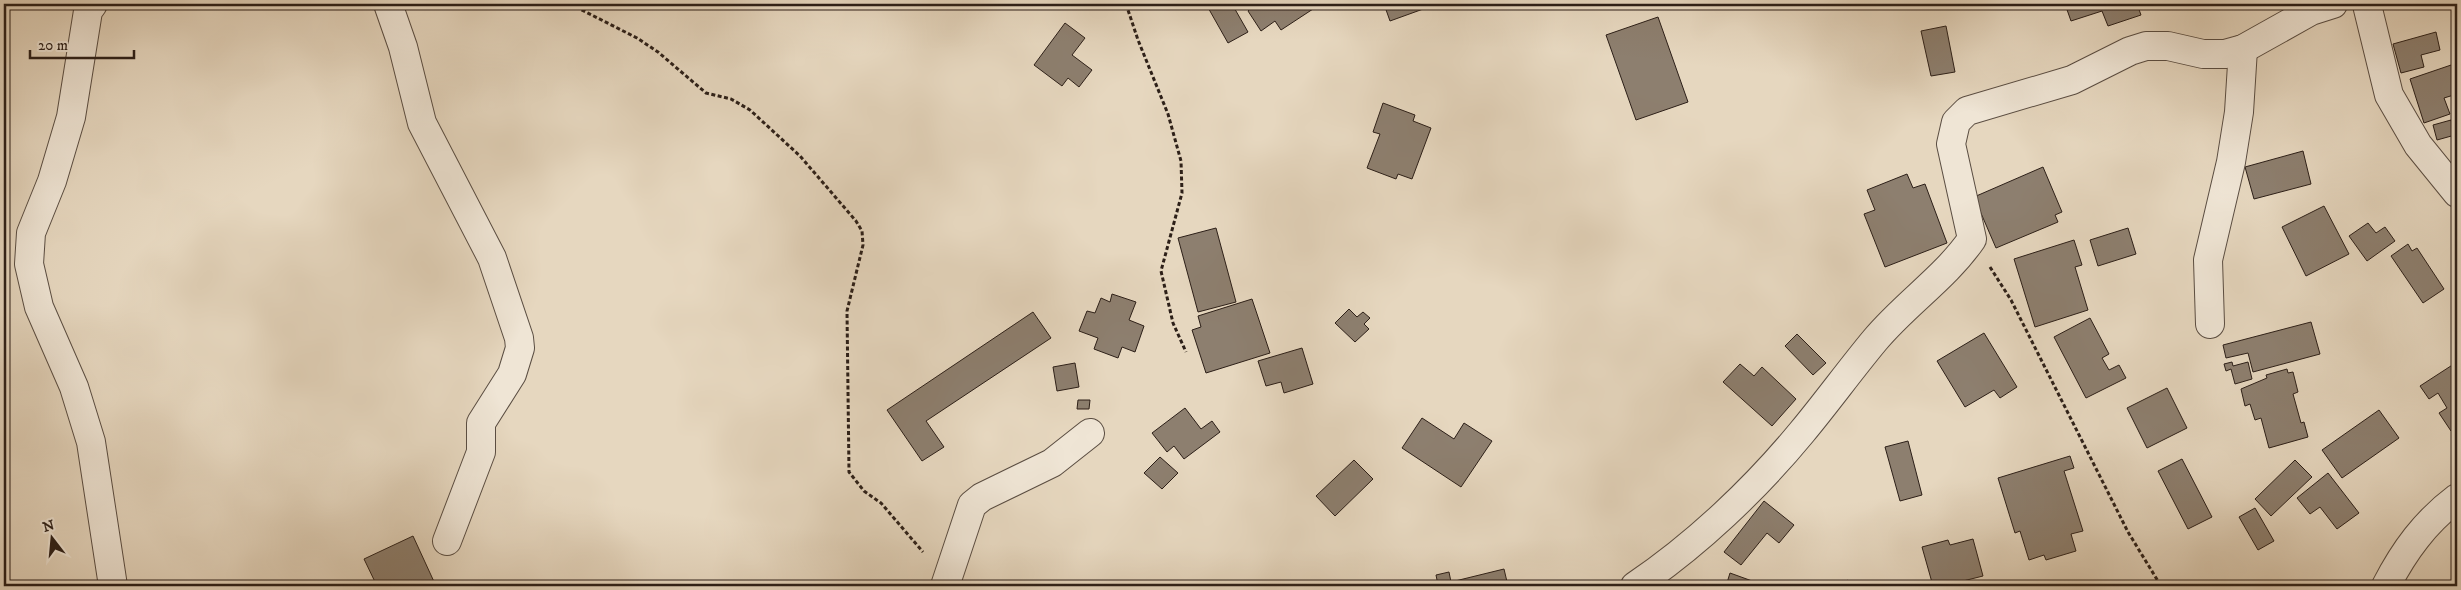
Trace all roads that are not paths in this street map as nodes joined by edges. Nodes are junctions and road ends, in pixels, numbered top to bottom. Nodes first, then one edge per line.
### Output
1 (93, 4) edge
2 (388, 4) edge
3 (2333, 4) edge
4 (2367, 4) edge
5 (2243, 49) junction
6 (2457, 193) edge
7 (2210, 324) dead end
8 (1090, 433) dead end
9 (2457, 498) edge
10 (447, 541) dead end
11 (113, 586) edge
12 (945, 586) edge
13 (1635, 586) edge
14 (2386, 586) edge

1 - 11 street
2 - 10 street
3 - 5 street
4 - 6 street
5 - 7 street
5 - 13 street
8 - 12 street
9 - 14 street

